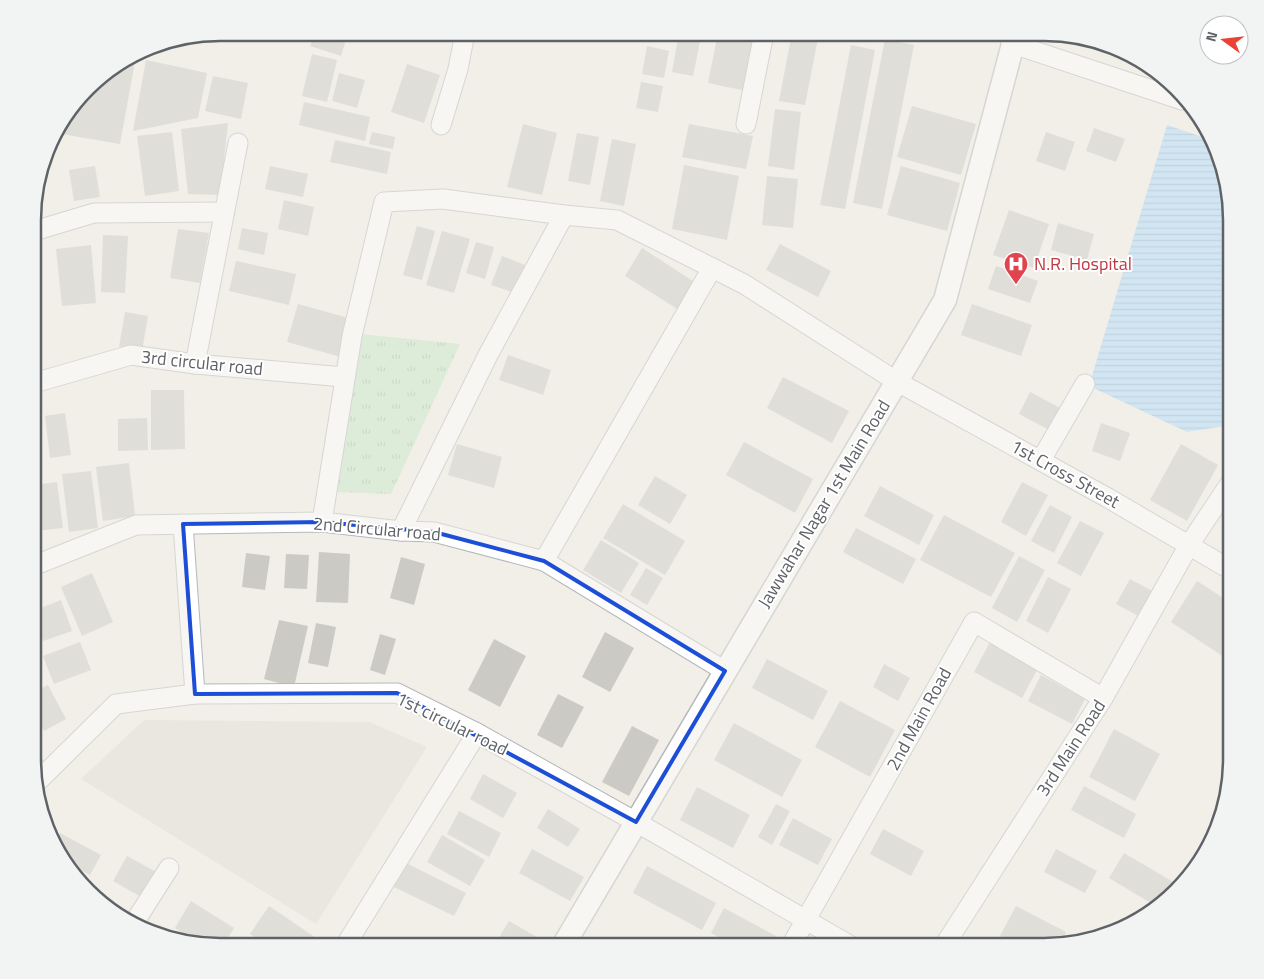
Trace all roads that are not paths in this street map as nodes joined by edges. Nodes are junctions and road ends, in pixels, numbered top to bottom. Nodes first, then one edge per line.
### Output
1 (463, 41) edge
2 (762, 41) edge
3 (1011, 41) edge
4 (1020, 41) edge
5 (1173, 97) edge
6 (746, 124) dead end
7 (441, 125) dead end
8 (238, 143) dead end
9 (224, 212) junction
10 (564, 215) junction
11 (41, 229) edge
12 (712, 268) junction
13 (195, 364) junction
14 (344, 377) junction
15 (41, 381) edge
16 (896, 382) junction
17 (1085, 384) dead end
18 (1041, 460) junction
19 (1223, 494) edge
20 (322, 522) junction
21 (183, 524) junction
22 (401, 531) junction
23 (1189, 545) junction
24 (544, 561) junction
25 (41, 563) edge
26 (1223, 565) edge
27 (725, 672) junction
28 (195, 694) junction
29 (1103, 698) junction
30 (477, 733) junction
31 (43, 777) edge
32 (636, 822) junction
33 (169, 868) dead end
34 (138, 917) edge
35 (806, 922) junction
36 (350, 938) edge
37 (567, 938) edge
38 (797, 938) edge
39 (836, 938) edge
40 (949, 938) edge

1 - 7 street
2 - 6 street
3 - 16 street, Jawwahar Nagar 1st Main Road
4 - 5 street
8 - 9 street
9 - 11 street
9 - 13 street
10 - 12 street, 1st Cross Street
10 - 14 street, 1st Cross Street
10 - 22 street
12 - 16 street, 1st Cross Street
12 - 24 street
13 - 14 street, 3rd circular road
13 - 15 street, 3rd circular road
14 - 20 street
16 - 18 street, 1st Cross Street
16 - 27 street, Jawwahar Nagar 1st Main Road
17 - 18 street
18 - 23 street, 1st Cross Street
19 - 23 street, 3rd Main Road
20 - 21 street, 2nd Circular road
20 - 22 street, 2nd Circular road
21 - 25 street, 2nd Circular road
21 - 28 street
22 - 24 street, 2nd Circular road
23 - 26 street, 1st Cross Street
23 - 29 street, 3rd Main Road
24 - 27 street, 2nd Circular road
27 - 32 street, Jawwahar Nagar 1st Main Road
28 - 30 street, 1st circular road
28 - 31 street, 1st circular road
29 - 35 street, 2nd Main Road
29 - 40 street, 3rd Main Road
30 - 32 street, 1st circular road
30 - 36 street
32 - 35 street, 1st circular road
32 - 37 street, Jawwahar Nagar 1st Main Road
33 - 34 street
35 - 38 street, 2nd Main Road
35 - 39 street, 1st circular road

